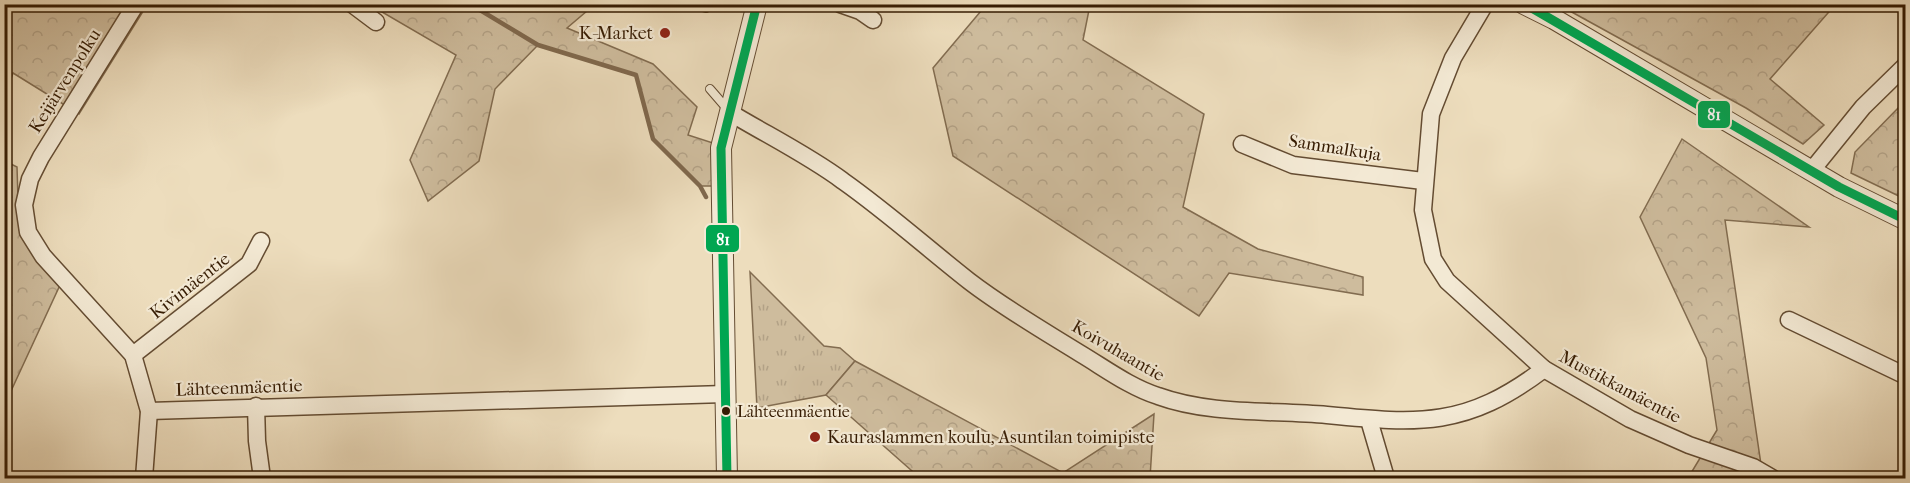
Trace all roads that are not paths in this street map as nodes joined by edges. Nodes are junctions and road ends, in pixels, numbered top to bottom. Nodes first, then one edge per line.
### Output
1 (136, 4) edge
2 (352, 4) edge
3 (693, 4) edge
4 (758, 4) edge
5 (840, 4) edge
6 (1485, 4) edge
7 (1524, 4) edge
8 (706, 8) dead end
9 (873, 20) dead end
10 (376, 22) dead end
11 (1905, 66) edge
12 (710, 89) dead end
13 (729, 112) junction
14 (1242, 144) dead end
15 (1812, 170) junction
16 (1424, 181) junction
17 (1905, 220) edge
18 (261, 241) dead end
19 (1789, 320) dead end
20 (133, 355) junction
21 (1544, 369) junction
22 (1905, 376) edge
23 (725, 394) junction
24 (256, 406) junction
25 (149, 411) junction
26 (1369, 420) junction
27 (144, 478) edge
28 (262, 478) edge
29 (727, 478) edge
30 (1386, 478) edge
31 (1772, 478) edge

1 - 20 street, Keijärvenpolku
2 - 10 street
3 - 8 lane
4 - 13 street
5 - 9 street
6 - 16 street, Mustikkamäentie
7 - 15 street
11 - 15 street
12 - 13 lane
13 - 23 street
13 - 26 street, Koivuhaantie
14 - 16 street, Sammalkuja
15 - 17 street
16 - 21 street, Mustikkamäentie
18 - 20 street, Kivimäentie
19 - 22 street
20 - 25 street
21 - 26 street, Koivuhaantie
21 - 31 street, Mustikkamäentie
23 - 24 street, Lähteenmäentie
23 - 29 street
24 - 25 street, Lähteenmäentie
24 - 28 street
25 - 27 street
26 - 30 street

